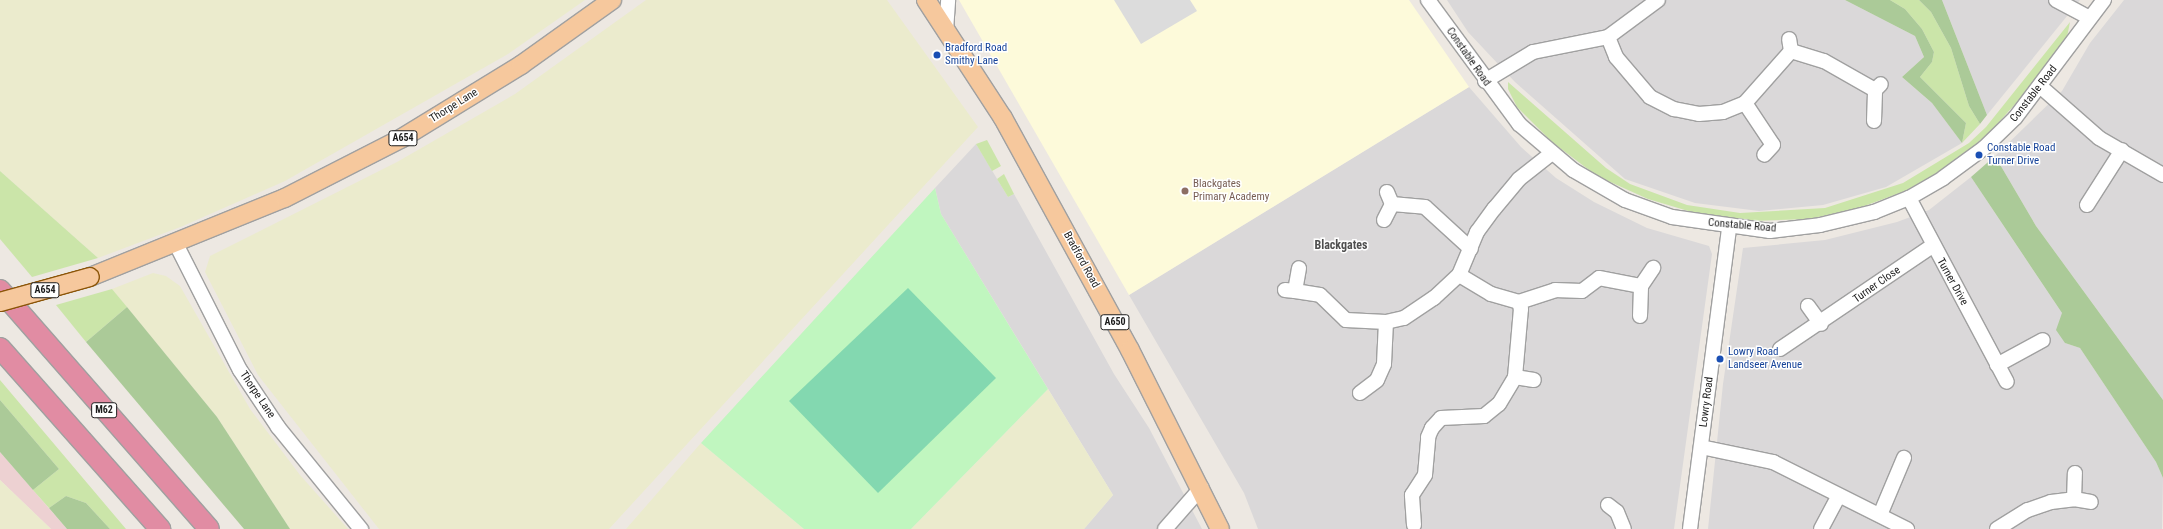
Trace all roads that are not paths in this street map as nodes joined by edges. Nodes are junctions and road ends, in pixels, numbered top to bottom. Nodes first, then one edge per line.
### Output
1 (612, 0) edge
2 (926, 0) edge
3 (948, 0) edge
4 (1428, 0) edge
5 (1658, 0) edge
6 (2056, 0) edge
7 (2104, 0) edge
8 (2090, 18) junction
9 (946, 31) junction
10 (1608, 37) junction
11 (1486, 81) junction
12 (2041, 87) junction
13 (1745, 102) junction
14 (1874, 121) dead end
15 (2122, 150) junction
16 (1552, 154) junction
17 (1764, 156) dead end
18 (2163, 175) edge
19 (1909, 198) junction
20 (2087, 205) dead end
21 (1384, 220) dead end
22 (1729, 228) junction
23 (176, 244) junction
24 (1932, 246) junction
25 (1471, 248) junction
26 (1299, 268) dead end
27 (1653, 268) dead end
28 (1459, 275) junction
29 (1641, 286) junction
30 (0, 290) edge
31 (0, 302) edge
32 (1519, 302) junction
33 (1808, 306) dead end
34 (1640, 316) dead end
35 (1386, 322) junction
36 (1821, 324) junction
37 (2043, 340) dead end
38 (0, 348) edge
39 (1780, 350) dead end
40 (1997, 365) junction
41 (1516, 377) junction
42 (1534, 380) dead end
43 (2007, 382) dead end
44 (1360, 393) dead end
45 (1701, 447) junction
46 (1904, 458) dead end
47 (2075, 473) dead end
48 (1201, 488) junction
49 (1839, 495) junction
50 (2074, 499) junction
51 (2092, 502) dead end
52 (1608, 505) dead end
53 (1880, 515) junction
54 (1414, 525) dead end
55 (160, 529) edge
56 (209, 529) edge
57 (361, 529) edge
58 (1166, 529) edge
59 (1220, 529) edge
60 (1624, 529) edge
61 (1690, 529) edge
62 (1821, 529) edge
63 (1907, 529) edge
64 (1997, 529) edge

1 - 23 main road, Thorpe Lane / A654
2 - 9 main road, Bradford Road / A650
3 - 9 street
4 - 11 street, Constable Road
5 - 10 street
6 - 8 street
7 - 8 street, Constable Road
8 - 12 street, Constable Road
9 - 48 main road, Bradford Road / A650
10 - 11 street
10 - 13 street
11 - 16 street, Constable Road
12 - 15 street
12 - 19 street, Constable Road
13 - 14 street
13 - 17 street
15 - 18 street
15 - 20 street
16 - 22 street, Constable Road
16 - 25 street
19 - 22 street, Constable Road
19 - 24 street, Turner Drive
21 - 25 street
22 - 45 street, Lowry Road
23 - 31 main road, Thorpe Lane / A654, bridge
23 - 57 street, Thorpe Lane
24 - 36 street, Turner Close
24 - 40 street, Turner Drive
25 - 28 street
26 - 35 street
27 - 29 street
28 - 32 street
28 - 35 street
29 - 32 street
29 - 34 street
30 - 56 highway, M62
32 - 41 street
33 - 36 street
35 - 44 street
36 - 39 street, Turner Close
37 - 40 street
38 - 55 highway
40 - 43 street, Turner Drive
41 - 42 street
41 - 54 street
45 - 49 street
45 - 61 street, Lowry Road
46 - 53 street
47 - 50 street
48 - 58 street
48 - 59 main road, Bradford Road / A650
49 - 53 street
49 - 62 street
50 - 51 street
50 - 64 street
52 - 60 street
53 - 63 street

